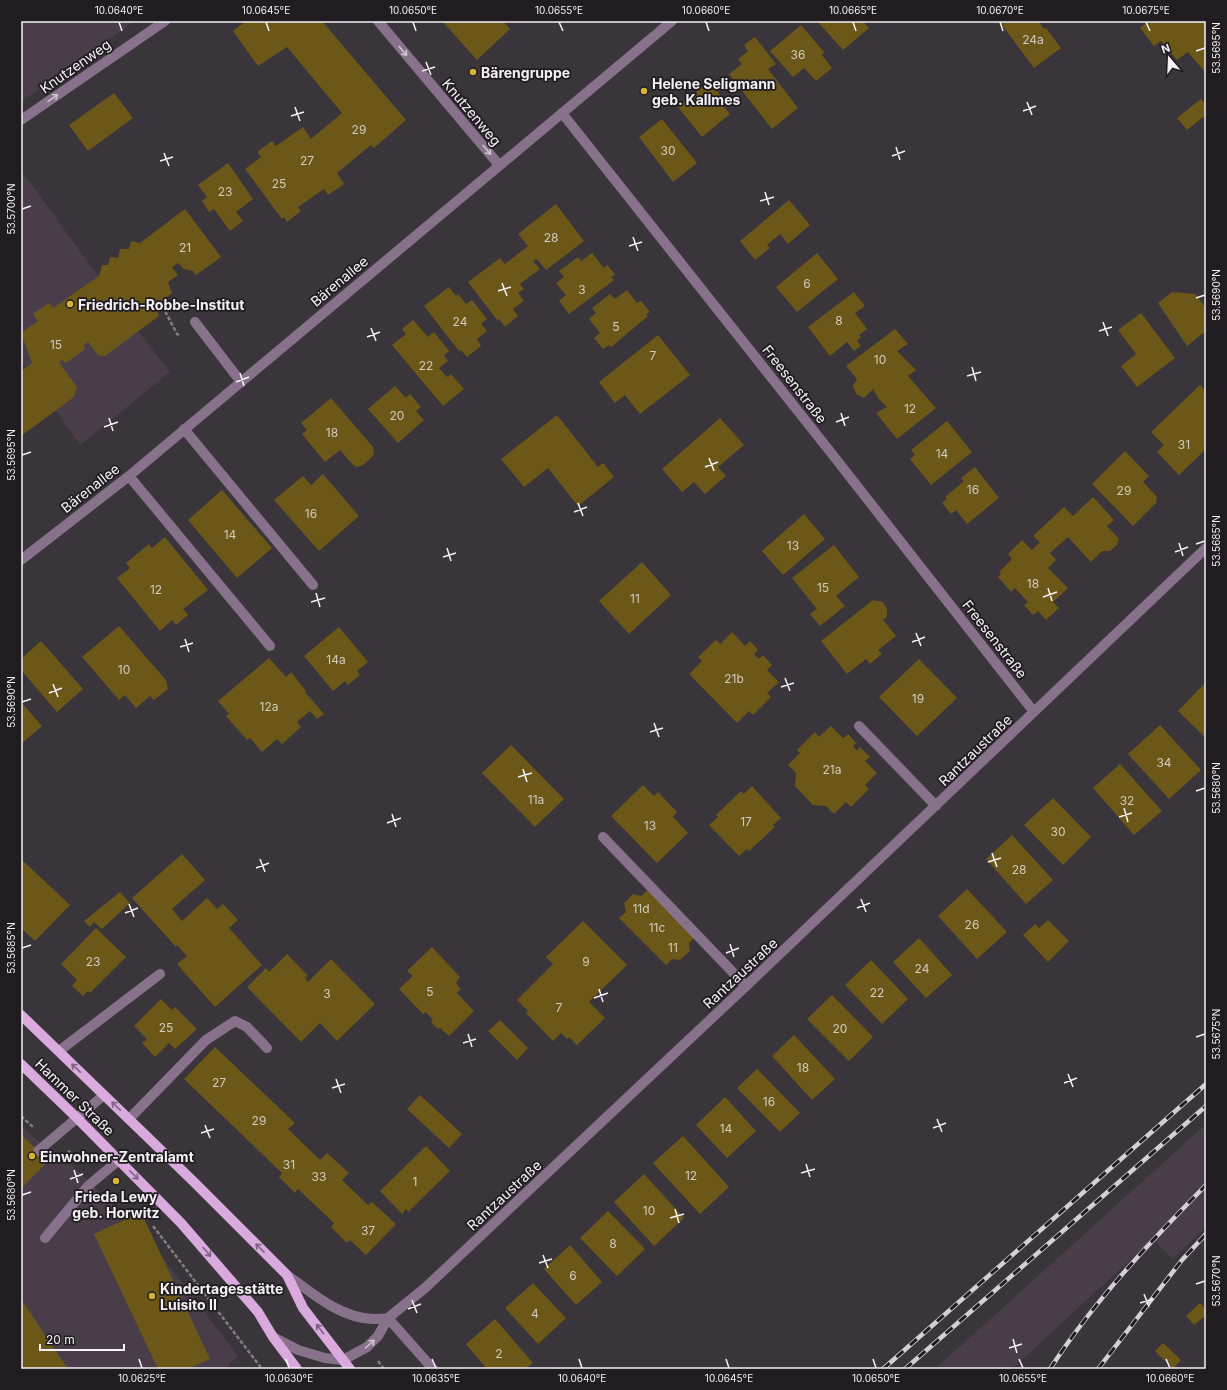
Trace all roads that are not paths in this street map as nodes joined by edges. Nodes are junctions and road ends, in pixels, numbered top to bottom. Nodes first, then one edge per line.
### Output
1 (165, 21) edge
2 (378, 21) edge
3 (672, 21) edge
4 (562, 113) junction
5 (21, 120) edge
6 (499, 165) junction
7 (195, 322) dead end
8 (241, 382) junction
9 (184, 429) junction
10 (129, 476) junction
11 (1206, 548) edge
12 (21, 560) edge
13 (313, 585) dead end
14 (270, 646) dead end
15 (1034, 712) junction
16 (859, 726) dead end
17 (936, 806) junction
18 (603, 837) dead end
19 (160, 974) dead end
20 (746, 986) junction
21 (21, 1015) edge
22 (267, 1048) dead end
23 (59, 1051) junction
24 (21, 1064) edge
25 (104, 1095) junction
26 (77, 1118) junction
27 (129, 1119) junction
28 (38, 1151) dead end
29 (119, 1160) junction
30 (45, 1238) dead end
31 (287, 1275) junction
32 (388, 1318) junction
33 (274, 1337) junction
34 (343, 1360) junction
35 (297, 1369) edge
36 (350, 1369) edge
37 (433, 1369) edge

5 -> 1 street, Knutzenweg
2 -> 6 street, Knutzenweg
3 - 4 street, Bärenallee
4 - 6 street, Bärenallee
4 - 15 street, Freesenstraße
6 - 8 street, Bärenallee
7 - 8 street
8 - 9 street, Bärenallee
9 - 10 street, Bärenallee
9 - 13 street
10 - 12 street, Bärenallee
10 - 14 street
11 - 15 street, Rantzaustraße
15 - 17 street, Rantzaustraße
16 - 17 street
17 - 20 street, Rantzaustraße
18 - 20 street
19 - 23 street
20 - 32 street, Rantzaustraße
21 - 23 main road, Hammer Straße
22 - 27 street
25 -> 23 main road, Hammer Straße
24 - 26 main road, Hammer Straße
25 - 26 street
27 -> 25 main road, Hammer Straße
26 - 28 street
26 - 29 main road, Hammer Straße
31 -> 27 main road, Hammer Straße
29 - 30 street
29 -> 33 main road, Hammer Straße
31 - 32 street, Hammer Straße
34 -> 31 main road, Hammer Straße
34 -> 32 street, Rantzaustraße
32 - 37 street
33 - 34 street
33 - 35 main road, Hammer Straße
34 - 36 main road, Hammer Straße

